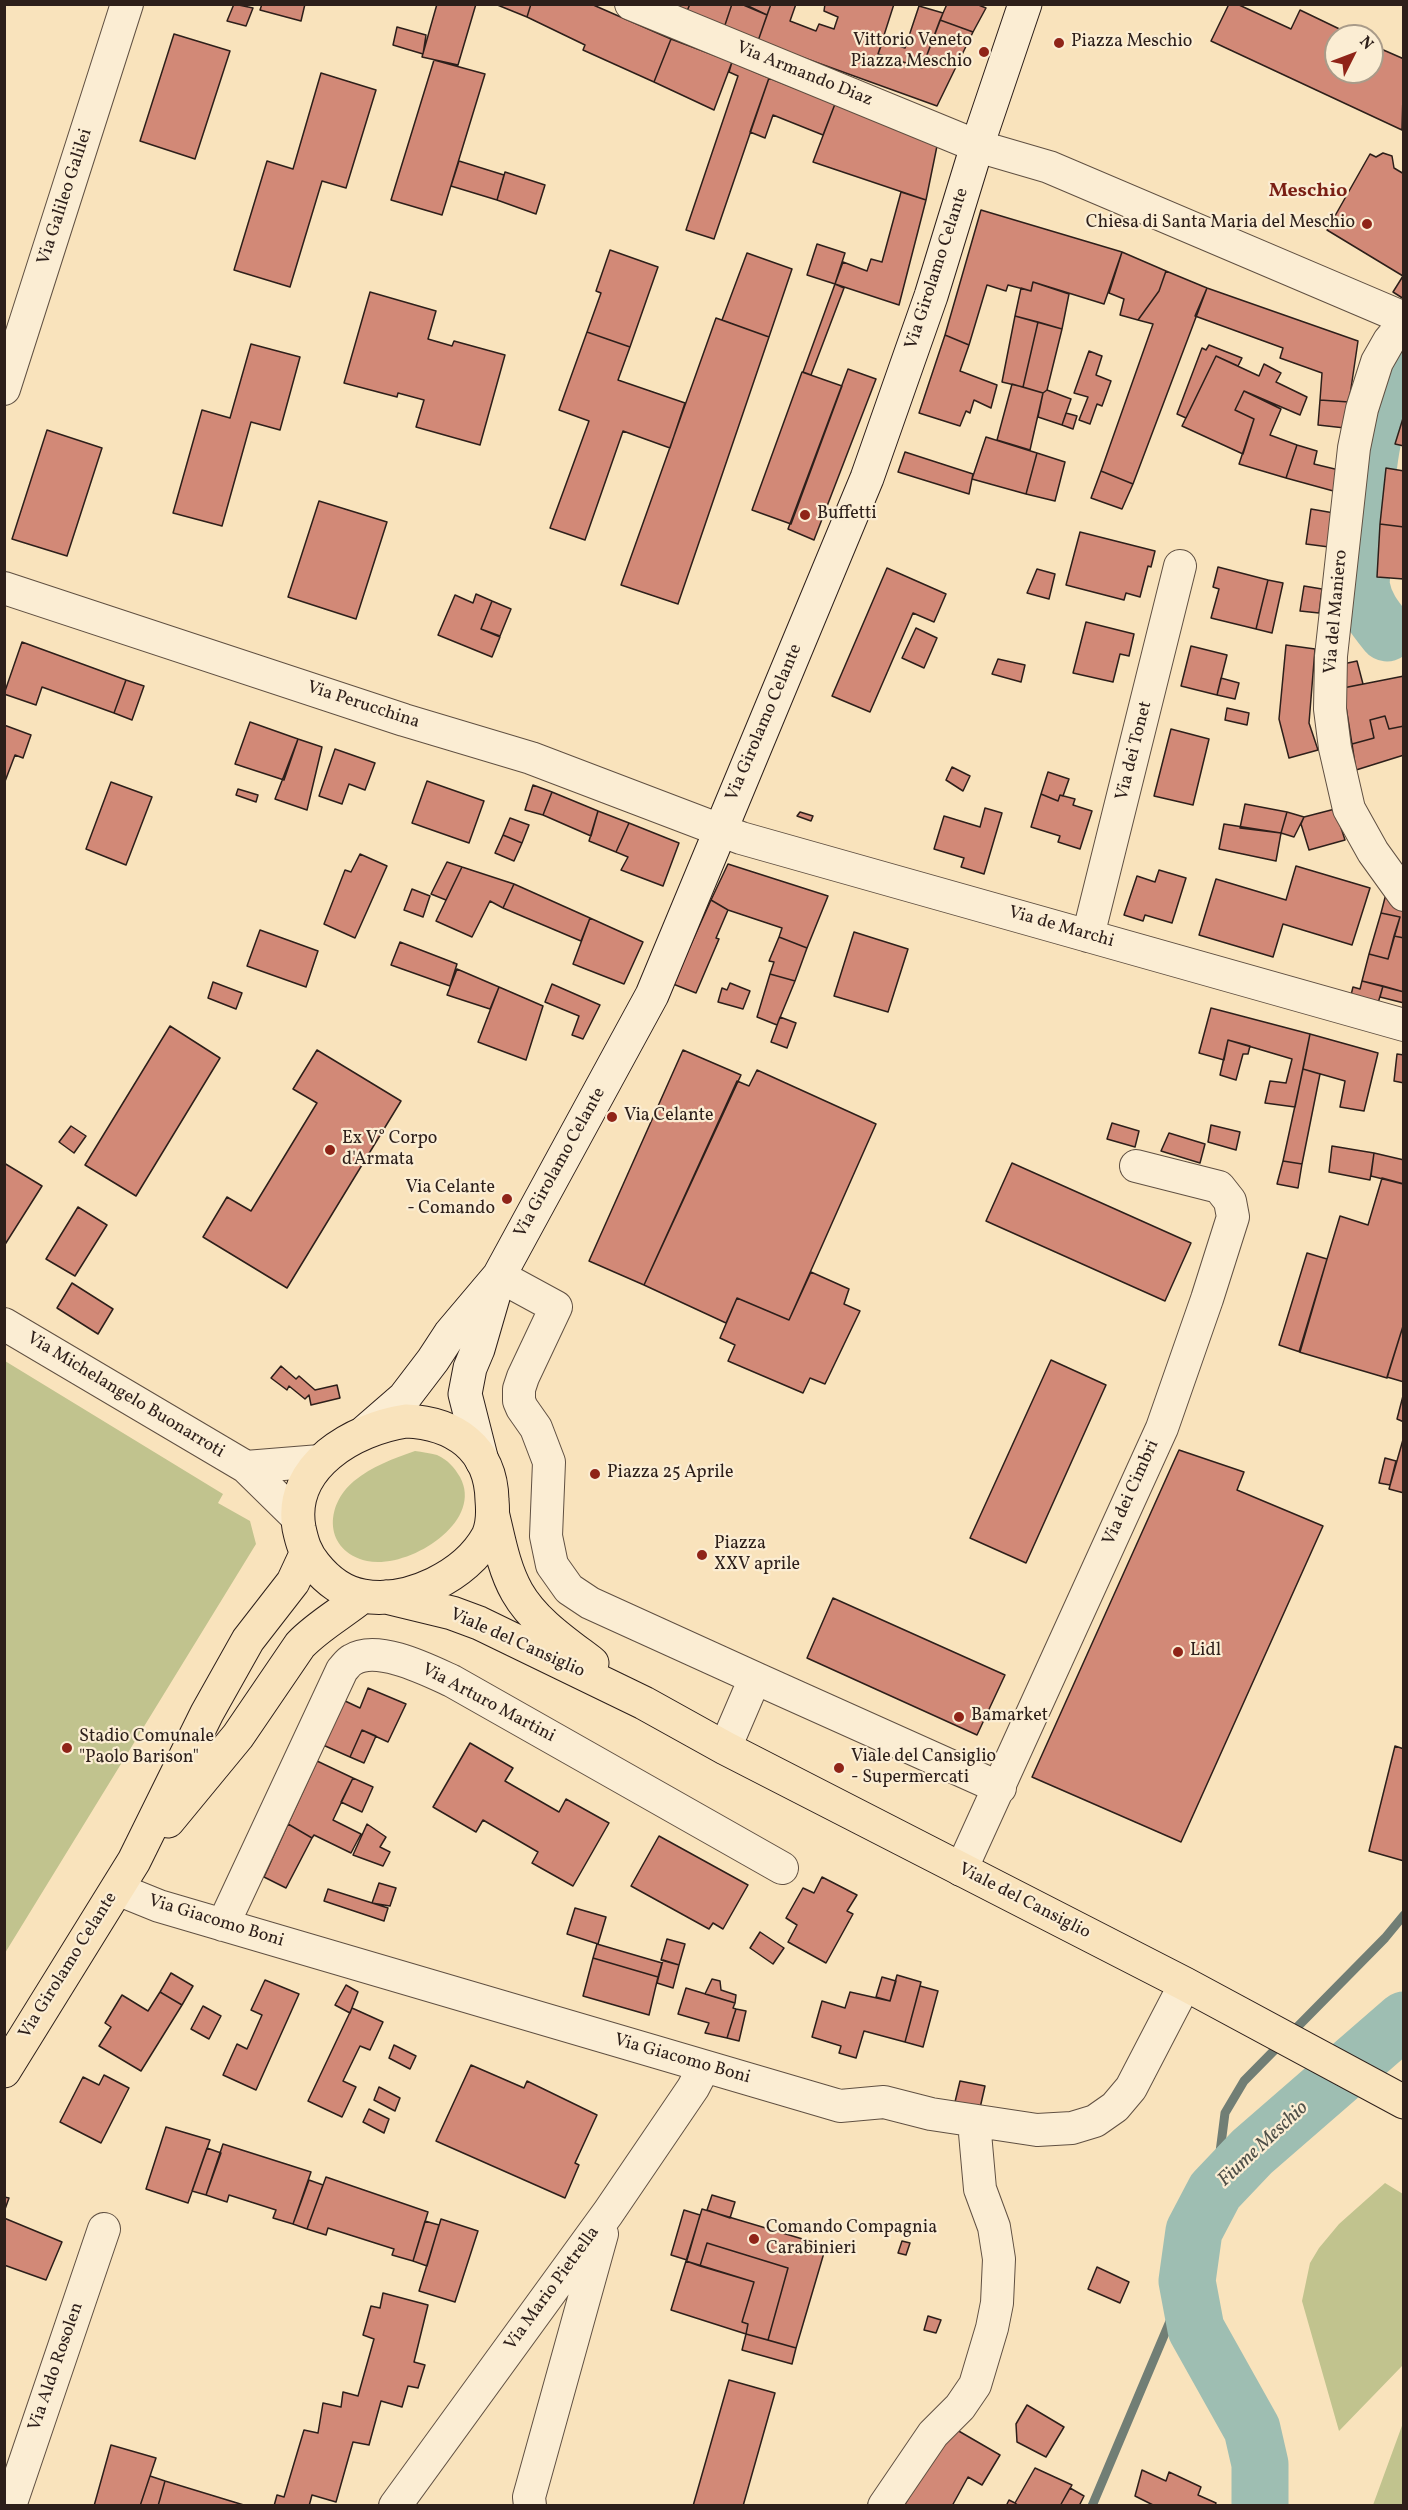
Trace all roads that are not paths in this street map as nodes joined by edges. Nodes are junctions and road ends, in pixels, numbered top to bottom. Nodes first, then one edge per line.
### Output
1 (127, 4) edge
2 (631, 4) edge
3 (1025, 4) edge
4 (977, 146) junction
5 (1404, 318) edge
6 (1404, 323) edge
7 (4, 389) edge
8 (1180, 566) dead end
9 (4, 588) edge
10 (720, 829) junction
11 (1404, 895) edge
12 (1088, 936) junction
13 (1404, 1025) edge
14 (1136, 1166) dead end
15 (499, 1276) junction
16 (4, 1324) edge
17 (366, 1431) junction
18 (320, 1461) junction
19 (482, 1461) junction
20 (246, 1467) junction
21 (493, 1516) junction
22 (298, 1518) junction
23 (306, 1554) junction
24 (374, 1597) junction
25 (755, 1678) junction
26 (644, 1703) junction
27 (725, 1748) junction
28 (1000, 1788) junction
29 (134, 1861) junction
30 (782, 1868) dead end
31 (961, 1870) junction
32 (117, 1889) junction
33 (223, 1925) junction
34 (1185, 1984) junction
35 (704, 2067) junction
36 (4, 2071) edge
37 (1397, 2098) edge
38 (974, 2122) junction
39 (608, 2213) junction
40 (104, 2229) dead end
41 (10, 2505) edge
42 (395, 2505) edge
43 (530, 2505) edge
44 (884, 2505) edge

1 - 7 street, Via Galileo Galilei
2 - 4 street, Via Armando Diaz
3 - 4 main road, Via Girolamo Celante
4 - 5 street
4 - 10 main road, Via Girolamo Celante
6 - 11 street, Via del Maniero
8 - 12 street, Via dei Tonet
9 - 10 street, Via Perucchina
10 - 12 street, Via de Marchi
10 - 15 main road, Via Girolamo Celante
12 - 13 street, Via de Marchi
14 - 28 street, Via dei Cimbri
15 - 17 main road, Via Girolamo Celante
15 - 19 main road, Via Girolamo Celante
15 - 25 street
16 - 20 street, Via Michelangelo Buonarroti
17 - 18 main road
17 - 19 main road
18 - 20 street, Via Michelangelo Buonarroti
18 - 22 main road
19 - 21 main road
20 - 22 street, Via Michelangelo Buonarroti
21 - 24 main road
21 - 26 main road, Viale del Cansiglio
22 - 23 main road
23 - 24 main road
23 - 29 main road, Via Girolamo Celante
24 - 26 main road, Viale del Cansiglio
24 - 29 main road, Via Girolamo Celante
25 - 27 street
25 - 28 street
26 - 27 main road, Viale del Cansiglio
27 - 31 main road, Viale del Cansiglio
28 - 31 street, Via dei Cimbri
29 - 32 main road, Via Girolamo Celante
30 - 33 street, Via Arturo Martini
31 - 34 main road, Viale del Cansiglio
32 - 33 street, Via Giacomo Boni
32 - 36 main road, Via Girolamo Celante
33 - 35 street, Via Giacomo Boni
34 - 37 main road, Viale del Cansiglio
34 - 38 street, Via Giacomo Boni
35 - 38 street, Via Giacomo Boni
35 - 39 street, Via Mario Pietrella
38 - 44 street
39 - 42 street, Via Mario Pietrella
39 - 43 street
40 - 41 street, Via Aldo Rosolen

